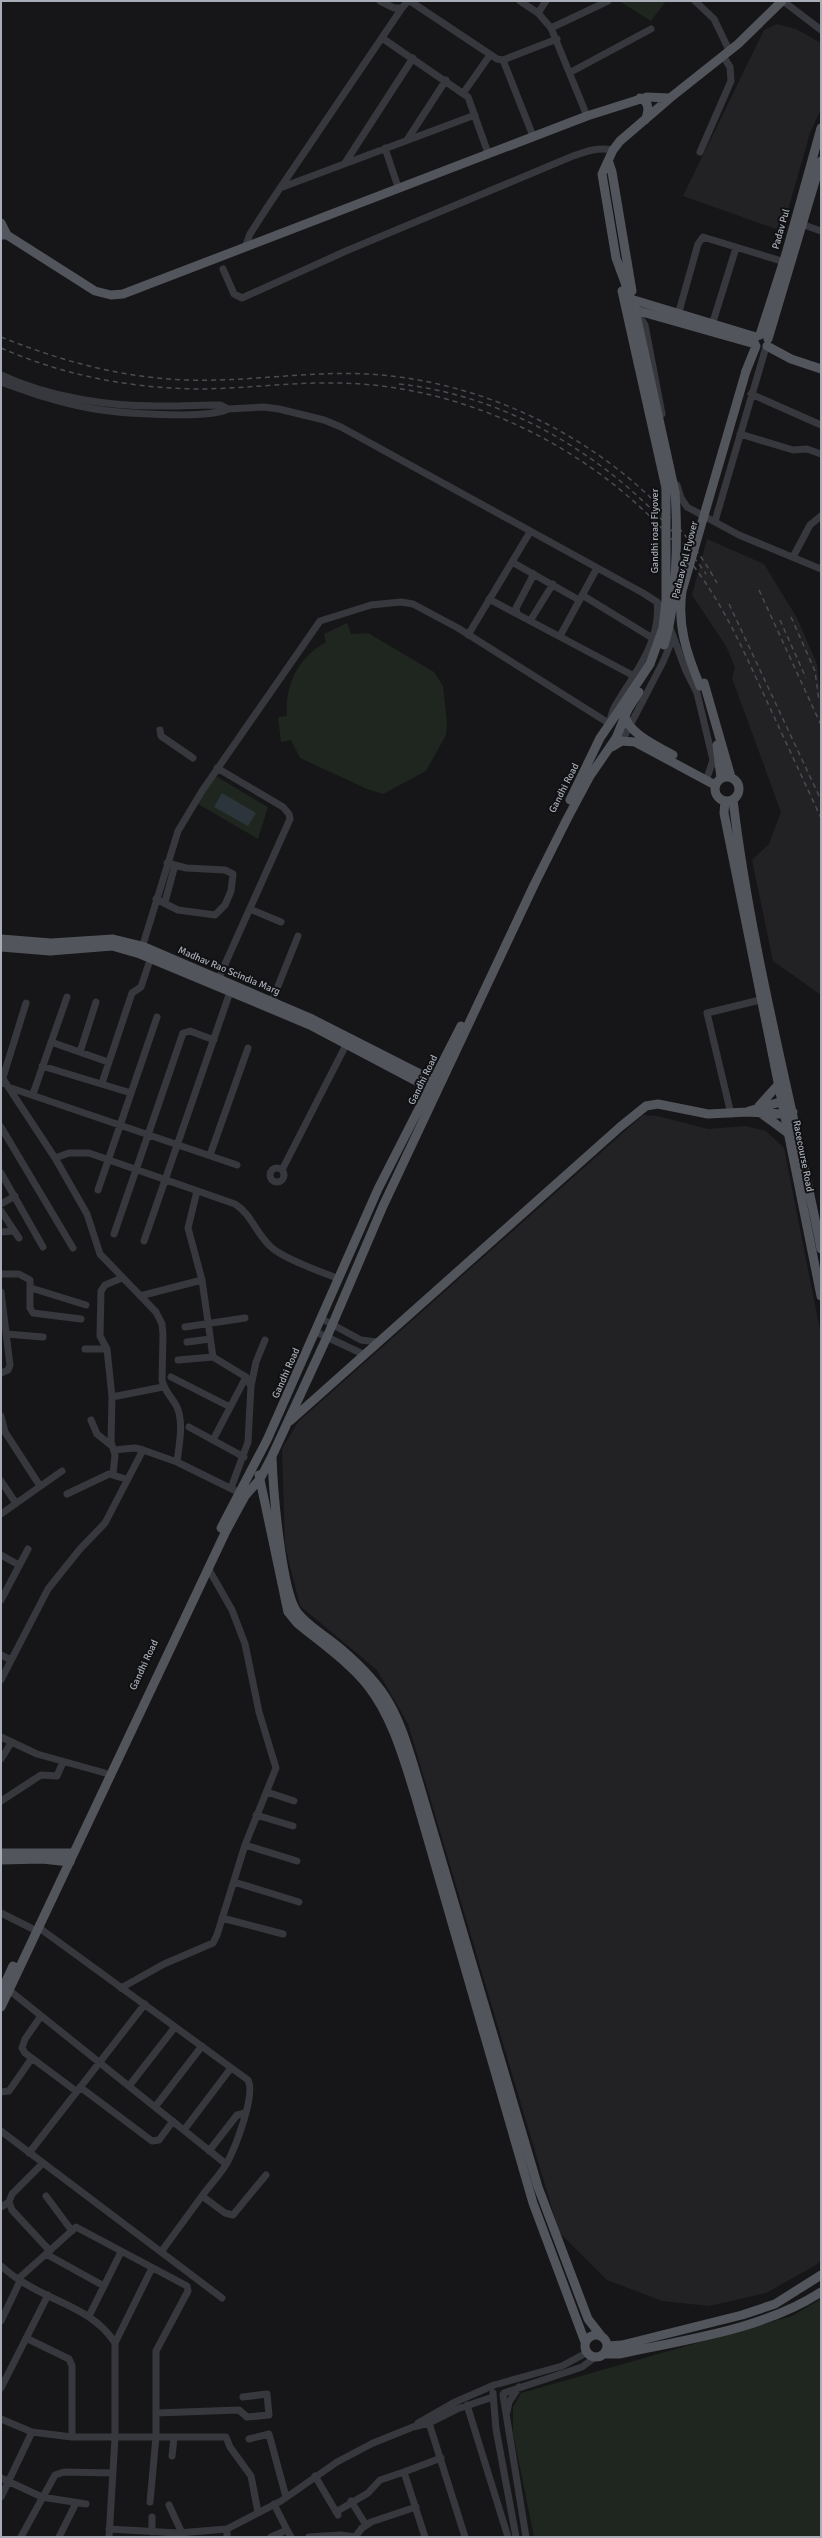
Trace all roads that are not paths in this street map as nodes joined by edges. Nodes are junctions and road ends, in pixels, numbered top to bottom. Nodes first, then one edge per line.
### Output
1 (380, 1) edge
2 (409, 1) edge
3 (520, 1) edge
4 (546, 1) edge
5 (608, 1) edge
6 (695, 1) edge
7 (782, 1) edge
8 (402, 8) junction
9 (538, 13) junction
10 (551, 28) junction
11 (651, 29) dead end
12 (821, 30) edge
13 (382, 38) junction
14 (557, 40) junction
15 (726, 53) junction
16 (490, 55) junction
17 (413, 58) junction
18 (503, 60) junction
19 (571, 72) junction
20 (446, 80) junction
21 (464, 92) junction
22 (640, 98) junction
23 (670, 98) junction
24 (475, 115) junction
25 (587, 116) junction
26 (645, 121) junction
27 (821, 128) edge
28 (533, 136) junction
29 (406, 140) junction
30 (385, 148) junction
31 (613, 150) junction
32 (700, 152) dead end
33 (488, 153) junction
34 (821, 161) edge
35 (345, 163) junction
36 (608, 163) junction
37 (398, 187) junction
38 (280, 188) junction
39 (1, 223) edge
40 (804, 224) junction
41 (821, 231) edge
42 (4, 235) edge
43 (246, 245) junction
44 (736, 248) junction
45 (616, 258) junction
46 (787, 263) junction
47 (222, 269) dead end
48 (634, 305) junction
49 (678, 315) junction
50 (634, 324) junction
51 (712, 325) junction
52 (761, 343) junction
53 (821, 370) edge
54 (1, 375) edge
55 (1, 382) edge
56 (751, 394) junction
57 (228, 409) junction
58 (821, 425) edge
59 (740, 434) junction
60 (821, 454) edge
61 (821, 516) edge
62 (715, 521) junction
63 (530, 532) junction
64 (793, 557) junction
65 (512, 562) junction
66 (597, 568) junction
67 (821, 569) edge
68 (534, 574) junction
69 (552, 584) junction
70 (580, 597) junction
71 (489, 599) junction
72 (657, 602) junction
73 (517, 614) junction
74 (530, 621) junction
75 (468, 635) junction
76 (560, 636) junction
77 (654, 638) junction
78 (673, 638) junction
79 (634, 676) junction
80 (702, 684) junction
81 (625, 710) junction
82 (610, 724) junction
83 (629, 726) junction
84 (160, 730) dead end
85 (622, 741) junction
86 (609, 749) junction
87 (193, 758) dead end
88 (716, 764) junction
89 (217, 768) junction
90 (708, 775) junction
91 (731, 777) junction
92 (718, 781) junction
93 (729, 800) junction
94 (167, 863) junction
95 (175, 865) junction
96 (156, 899) junction
97 (165, 902) junction
98 (250, 909) junction
99 (281, 922) dead end
100 (298, 936) dead end
101 (1, 939) edge
102 (1, 947) edge
103 (141, 950) junction
104 (150, 957) junction
105 (217, 982) junction
106 (230, 992) junction
107 (66, 997) dead end
108 (760, 1000) junction
109 (96, 1002) dead end
110 (26, 1003) dead end
111 (271, 1004) junction
112 (157, 1017) dead end
113 (214, 1040) junction
114 (348, 1040) junction
115 (51, 1042) junction
116 (248, 1048) dead end
117 (80, 1052) junction
118 (108, 1062) junction
119 (42, 1066) junction
120 (410, 1078) junction
121 (2, 1080) edge
122 (102, 1083) junction
123 (777, 1086) junction
124 (436, 1087) junction
125 (11, 1088) junction
126 (131, 1093) junction
127 (33, 1094) junction
128 (785, 1100) junction
129 (421, 1108) junction
130 (759, 1110) junction
131 (788, 1113) junction
132 (731, 1114) junction
133 (120, 1123) junction
134 (1, 1127) edge
135 (150, 1134) junction
136 (789, 1134) junction
137 (179, 1144) junction
138 (210, 1155) junction
139 (55, 1158) junction
140 (108, 1159) junction
141 (237, 1165) dead end
142 (137, 1169) junction
143 (282, 1170) dead end
144 (1, 1173) edge
145 (166, 1179) junction
146 (98, 1190) dead end
147 (197, 1191) junction
148 (15, 1196) junction
149 (1, 1204) edge
150 (1, 1211) edge
151 (14, 1231) junction
152 (1, 1232) edge
153 (114, 1234) dead end
154 (19, 1238) dead end
155 (144, 1241) dead end
156 (43, 1247) dead end
157 (74, 1248) dead end
158 (821, 1249) edge
159 (1, 1274) edge
160 (122, 1278) junction
161 (339, 1279) junction
162 (202, 1280) junction
163 (32, 1288) junction
164 (1, 1292) edge
165 (140, 1296) junction
166 (821, 1296) edge
167 (86, 1305) dead end
168 (245, 1318) dead end
169 (81, 1319) dead end
170 (322, 1319) junction
171 (332, 1323) junction
172 (208, 1324) junction
173 (185, 1327) dead end
174 (316, 1332) junction
175 (6, 1334) junction
176 (42, 1337) dead end
177 (327, 1337) junction
178 (210, 1339) junction
179 (265, 1340) dead end
180 (187, 1342) dead end
181 (377, 1342) junction
182 (85, 1349) dead end
183 (107, 1349) junction
184 (363, 1354) junction
185 (213, 1357) junction
186 (178, 1360) dead end
187 (1, 1372) edge
188 (171, 1377) dead end
189 (246, 1377) junction
190 (251, 1386) junction
191 (163, 1387) junction
192 (112, 1397) junction
193 (230, 1407) junction
194 (1, 1416) edge
195 (90, 1420) dead end
196 (286, 1425) junction
197 (189, 1427) dead end
198 (3, 1434) edge
199 (213, 1440) junction
200 (267, 1440) junction
201 (113, 1448) junction
202 (143, 1450) junction
203 (272, 1456) junction
204 (244, 1457) junction
205 (177, 1462) junction
206 (256, 1464) junction
207 (62, 1471) dead end
208 (112, 1474) junction
209 (126, 1479) junction
210 (260, 1479) junction
211 (1, 1481) edge
212 (40, 1486) junction
213 (234, 1490) junction
214 (67, 1494) dead end
215 (15, 1502) junction
216 (1, 1514) edge
217 (28, 1549) dead end
218 (1, 1555) edge
219 (20, 1565) junction
220 (208, 1568) junction
221 (2, 1598) edge
222 (1, 1655) edge
223 (11, 1660) junction
224 (1, 1680) edge
225 (1, 1737) edge
226 (11, 1743) junction
227 (1, 1758) edge
228 (63, 1762) junction
229 (105, 1773) junction
230 (267, 1792) junction
231 (1, 1801) edge
232 (294, 1801) dead end
233 (256, 1815) junction
234 (292, 1826) dead end
235 (245, 1844) junction
236 (1, 1853) edge
237 (69, 1857) junction
238 (1, 1860) edge
239 (297, 1861) dead end
240 (234, 1882) junction
241 (299, 1902) dead end
242 (1, 1913) edge
243 (222, 1918) junction
244 (35, 1928) junction
245 (283, 1934) dead end
246 (121, 1988) junction
247 (5, 1991) edge
248 (145, 2004) junction
249 (1, 2007) edge
250 (41, 2016) junction
251 (175, 2027) junction
252 (202, 2046) junction
253 (32, 2058) junction
254 (99, 2062) junction
255 (231, 2068) junction
256 (129, 2086) junction
257 (78, 2089) junction
258 (1, 2092) edge
259 (155, 2107) junction
260 (245, 2113) junction
261 (173, 2122) junction
262 (184, 2130) junction
263 (1, 2131) edge
264 (210, 2150) junction
265 (29, 2153) junction
266 (43, 2163) junction
267 (226, 2164) junction
268 (266, 2175) dead end
269 (46, 2196) dead end
270 (202, 2196) junction
271 (9, 2202) junction
272 (1, 2207) edge
273 (72, 2231) junction
274 (48, 2252) junction
275 (121, 2252) junction
276 (161, 2252) junction
277 (1, 2266) edge
278 (152, 2268) junction
279 (821, 2275) edge
280 (19, 2280) junction
281 (104, 2286) junction
282 (821, 2292) edge
283 (48, 2295) junction
284 (222, 2298) dead end
285 (89, 2316) junction
286 (1, 2321) edge
287 (602, 2336) junction
288 (26, 2338) junction
289 (585, 2342) junction
290 (115, 2343) junction
291 (606, 2350) junction
292 (590, 2355) junction
293 (519, 2387) junction
294 (1, 2388) edge
295 (495, 2390) junction
296 (503, 2394) junction
297 (243, 2397) dead end
298 (468, 2405) junction
299 (156, 2413) junction
300 (506, 2416) junction
301 (1, 2419) edge
302 (429, 2423) junction
303 (413, 2427) junction
304 (32, 2432) junction
305 (156, 2437) junction
306 (72, 2438) junction
307 (115, 2438) junction
308 (174, 2438) junction
309 (249, 2439) dead end
310 (172, 2456) dead end
311 (441, 2458) junction
312 (404, 2472) junction
313 (112, 2473) junction
314 (315, 2476) junction
315 (1, 2478) edge
316 (9, 2481) junction
317 (1, 2497) edge
318 (42, 2497) junction
319 (286, 2497) junction
320 (351, 2501) junction
321 (150, 2502) dead end
322 (76, 2503) junction
323 (86, 2504) dead end
324 (274, 2504) junction
325 (169, 2506) dead end
326 (416, 2507) junction
327 (258, 2512) junction
328 (152, 2517) dead end
329 (366, 2525) junction
330 (109, 2529) junction
331 (227, 2529) junction
332 (287, 2530) junction
333 (152, 2532) junction
334 (182, 2533) junction
335 (198, 2534) edge
336 (342, 2536) edge
337 (21, 2537) edge
338 (59, 2537) edge
339 (108, 2537) edge
340 (227, 2537) edge
341 (271, 2537) edge
342 (291, 2537) edge
343 (309, 2537) edge
344 (425, 2537) edge
345 (465, 2537) edge
346 (508, 2537) edge
347 (516, 2537) edge
348 (526, 2537) edge

1 - 8 street
2 - 8 street
2 - 16 street
3 - 9 street
4 - 9 street
5 - 10 street
6 - 15 street
7 - 12 street
7 - 15 main road
8 - 13 street
9 - 10 street
10 - 14 street
11 - 19 street
13 - 17 street
13 - 38 street
14 - 18 street
14 - 19 street
15 - 23 main road
15 - 32 street
16 - 18 street
16 - 21 street
17 - 20 street
17 - 35 street
18 - 28 street
19 - 25 street
20 - 21 street
20 - 29 street
21 - 24 street
22 - 23 main road
22 - 25 main road
22 - 26 main road
23 - 26 main road
24 - 29 street
24 - 33 street
25 - 28 main road
26 - 31 main road
27 - 46 main road, Padav Pul
28 - 33 main road
29 - 30 street
30 - 35 street
30 - 37 street
31 - 36 main road
31 - 47 street
33 - 37 main road
34 - 40 main road, Padav Pul
35 - 38 street
36 - 45 main road
36 - 48 main road
37 - 43 main road
38 - 43 street
39 - 42 main road
40 - 41 street
40 - 46 main road, Padav Pul
42 - 43 main road
44 - 46 street
44 - 49 street
44 - 51 street
45 - 48 main road
45 - 50 main road, Gandhi road Flyover
46 - 52 main road, Padav Pul
48 - 49 main road
48 - 50 main road, Gandhi road Flyover
48 - 52 main road
48 - 62 street
49 - 51 main road
50 - 81 main road, Gandhi road Flyover, bridge
51 - 52 main road
52 - 53 main road
52 - 56 street
52 - 80 main road, Padaav Pul Flyover, bridge
54 - 57 street
55 - 57 street
56 - 58 street
56 - 59 street
57 - 63 street
59 - 60 street
59 - 62 street
61 - 64 street
62 - 64 street
63 - 65 street
63 - 66 street
64 - 67 street
65 - 68 street
65 - 71 street
66 - 70 street
66 - 72 street
68 - 69 street
68 - 73 street
69 - 70 street
69 - 74 street
70 - 76 street
70 - 77 street
71 - 73 street
71 - 75 street
72 - 77 street
72 - 78 street
73 - 74 street
74 - 76 street
75 - 82 street
75 - 89 street
76 - 79 street
77 - 79 street
78 - 83 street
78 - 88 street
79 - 82 street
80 - 88 main road, Padaav Pul Flyover
80 - 91 main road, Padaav Pul Flyover
81 - 82 main road, Gandhi road Flyover
81 - 83 main road
81 - 86 main road
82 - 124 main road, Gandhi Road
83 - 85 street
83 - 90 main road
84 - 87 street
85 - 86 main road
85 - 92 main road
86 - 124 main road
88 - 90 street
88 - 92 main road
89 - 94 street
89 - 98 street
90 - 92 main road
91 - 92 main road
91 - 93 main road
92 - 93 main road
93 - 108 main road
93 - 128 main road
94 - 95 street
94 - 96 street
95 - 97 street
95 - 97 street
96 - 97 street
96 - 103 street
98 - 99 street
98 - 105 street
100 - 111 street
101 - 103 main road, Madhav Rao Scindia Marg
102 - 103 main road, Madhav Rao Scindia Marg
103 - 104 main road, Madhav Rao Scindia Marg
103 - 105 main road, Madhav Rao Scindia Marg
104 - 105 main road, Madhav Rao Scindia Marg
104 - 118 street
105 - 106 main road, Madhav Rao Scindia Marg
105 - 111 main road, Madhav Rao Scindia Marg
106 - 111 main road, Madhav Rao Scindia Marg
106 - 113 street
107 - 115 street
108 - 123 main road
108 - 132 street
109 - 117 street
110 - 121 street
111 - 114 main road, Madhav Rao Scindia Marg
112 - 126 street
113 - 135 street
113 - 137 street
114 - 120 main road, Madhav Rao Scindia Marg
114 - 124 main road, Madhav Rao Scindia Marg
114 - 143 street
115 - 117 street
115 - 119 street
116 - 138 street
117 - 118 street
118 - 122 street
119 - 122 street
119 - 127 street
120 - 124 main road, Madhav Rao Scindia Marg
120 - 129 main road
121 - 125 street
122 - 126 street
123 - 128 main road
123 - 130 main road
124 - 129 main road, Gandhi Road
124 - 171 main road, Gandhi Road
125 - 127 street
125 - 139 street
126 - 133 street
127 - 133 street
128 - 130 main road
128 - 131 main road
129 - 161 main road, Gandhi Road
130 - 131 main road
130 - 132 main road
130 - 136 main road
131 - 136 main road, Racecourse Road
131 - 158 main road, Racecourse Road
132 - 181 main road
133 - 135 street
133 - 140 street
134 - 157 street
135 - 137 street
135 - 142 street
136 - 166 main road, Racecourse Road
137 - 138 street
137 - 145 street
138 - 141 street
139 - 140 street
139 - 160 street
140 - 142 street
140 - 146 street
142 - 145 street
142 - 153 street
144 - 148 street
145 - 147 street
145 - 155 street
147 - 161 street
147 - 162 street
148 - 149 street
148 - 156 street
150 - 151 street
151 - 152 street
151 - 154 street
159 - 163 street
160 - 165 street
160 - 183 street
161 - 170 main road, Gandhi Road
162 - 165 street
162 - 172 street
163 - 167 street
163 - 169 street
164 - 175 street
165 - 191 street
168 - 172 street
170 - 171 street
170 - 174 main road, Gandhi Road
171 - 177 main road, Gandhi Road
171 - 181 street
172 - 173 street
172 - 178 street
174 - 177 street
174 - 200 main road, Gandhi Road
175 - 176 street
175 - 187 street
177 - 184 street
177 - 196 main road, Gandhi Road
178 - 180 street
178 - 185 street
179 - 190 street
181 - 184 main road
182 - 183 street
183 - 192 street
184 - 196 main road
185 - 186 street
185 - 189 street
188 - 193 street
189 - 190 street
189 - 193 street
190 - 204 street
191 - 192 street
191 - 205 street
192 - 201 street
193 - 199 street
194 - 198 street
195 - 201 street
196 - 203 main road, Gandhi Road
197 - 199 street
198 - 212 street
199 - 204 street
200 - 203 main road
200 - 206 main road, Gandhi Road
201 - 202 street
201 - 208 street
202 - 205 street
202 - 209 street
203 - 210 main road, Gandhi Road
203 - 287 main road
204 - 213 street
205 - 213 street
206 - 210 main road
206 - 213 main road, Gandhi Road
207 - 212 street
208 - 209 street
208 - 214 street
209 - 223 street
210 - 220 main road, Gandhi Road
210 - 289 main road
211 - 215 street
212 - 215 street
213 - 229 main road, Gandhi Road
215 - 216 street
217 - 219 street
218 - 219 street
219 - 221 street
220 - 230 street
220 - 237 main road, Gandhi Road
222 - 223 street
223 - 224 street
225 - 226 street
226 - 227 street
226 - 228 street
228 - 229 street
228 - 231 street
229 - 237 main road, Gandhi Road
230 - 232 street
230 - 233 street
233 - 234 street
233 - 235 street
235 - 239 street
235 - 240 street
236 - 237 main road
237 - 238 main road
237 - 244 main road, Gandhi Road
240 - 241 street
240 - 243 street
242 - 244 street
243 - 245 street
243 - 246 street
244 - 246 street
244 - 247 main road, Gandhi Road
246 - 248 street
247 - 249 main road, Gandhi Road
247 - 250 street
248 - 251 street
248 - 254 street
250 - 253 street
250 - 254 street
251 - 252 street
251 - 256 street
252 - 255 street
252 - 259 street
253 - 257 street
253 - 258 street
254 - 256 street
254 - 257 street
255 - 260 street
255 - 262 street
256 - 259 street
257 - 261 street
257 - 265 street
259 - 261 street
260 - 264 street
260 - 267 street
261 - 262 street
262 - 264 street
263 - 265 street
264 - 267 street
265 - 266 street
266 - 271 street
266 - 276 street
267 - 270 street
268 - 270 street
269 - 273 street
270 - 276 street
271 - 272 street
271 - 274 street
273 - 274 street
273 - 275 street
274 - 280 street
274 - 281 street
275 - 278 street
275 - 281 street
276 - 284 street
277 - 280 street
278 - 290 street
278 - 299 street
279 - 291 main road
280 - 283 street
280 - 286 street
281 - 285 street
282 - 291 main road
283 - 285 street
283 - 288 street
285 - 290 street
287 - 289 main road
287 - 291 main road
288 - 294 street
288 - 306 street
289 - 292 main road
290 - 307 street
291 - 292 main road
292 - 293 street
292 - 295 street
293 - 296 street
293 - 300 street
295 - 296 street
295 - 296 street
295 - 298 street
295 - 303 street
295 - 347 street
296 - 300 street
297 - 299 street
298 - 302 street
298 - 346 street
299 - 305 street
300 - 348 street
301 - 304 street
302 - 303 street
302 - 311 street
303 - 314 street
304 - 306 street
304 - 316 street
305 - 307 street
305 - 308 street
305 - 321 street
306 - 307 street
307 - 313 street
308 - 310 street
308 - 327 street
309 - 319 street
311 - 312 street
311 - 345 street
312 - 320 street
312 - 326 street
313 - 318 street
313 - 330 street
314 - 319 street
314 - 320 street
315 - 316 street
316 - 317 street
316 - 318 street
318 - 322 street
318 - 337 street
319 - 324 street
320 - 329 street
322 - 323 street
322 - 338 street
324 - 327 street
324 - 332 street
325 - 334 street
326 - 329 street
326 - 344 street
327 - 331 street
328 - 333 street
329 - 336 street
330 - 333 street
330 - 339 street
331 - 335 street
331 - 340 street
332 - 341 street
332 - 342 street
333 - 334 street
334 - 335 street
336 - 343 street

